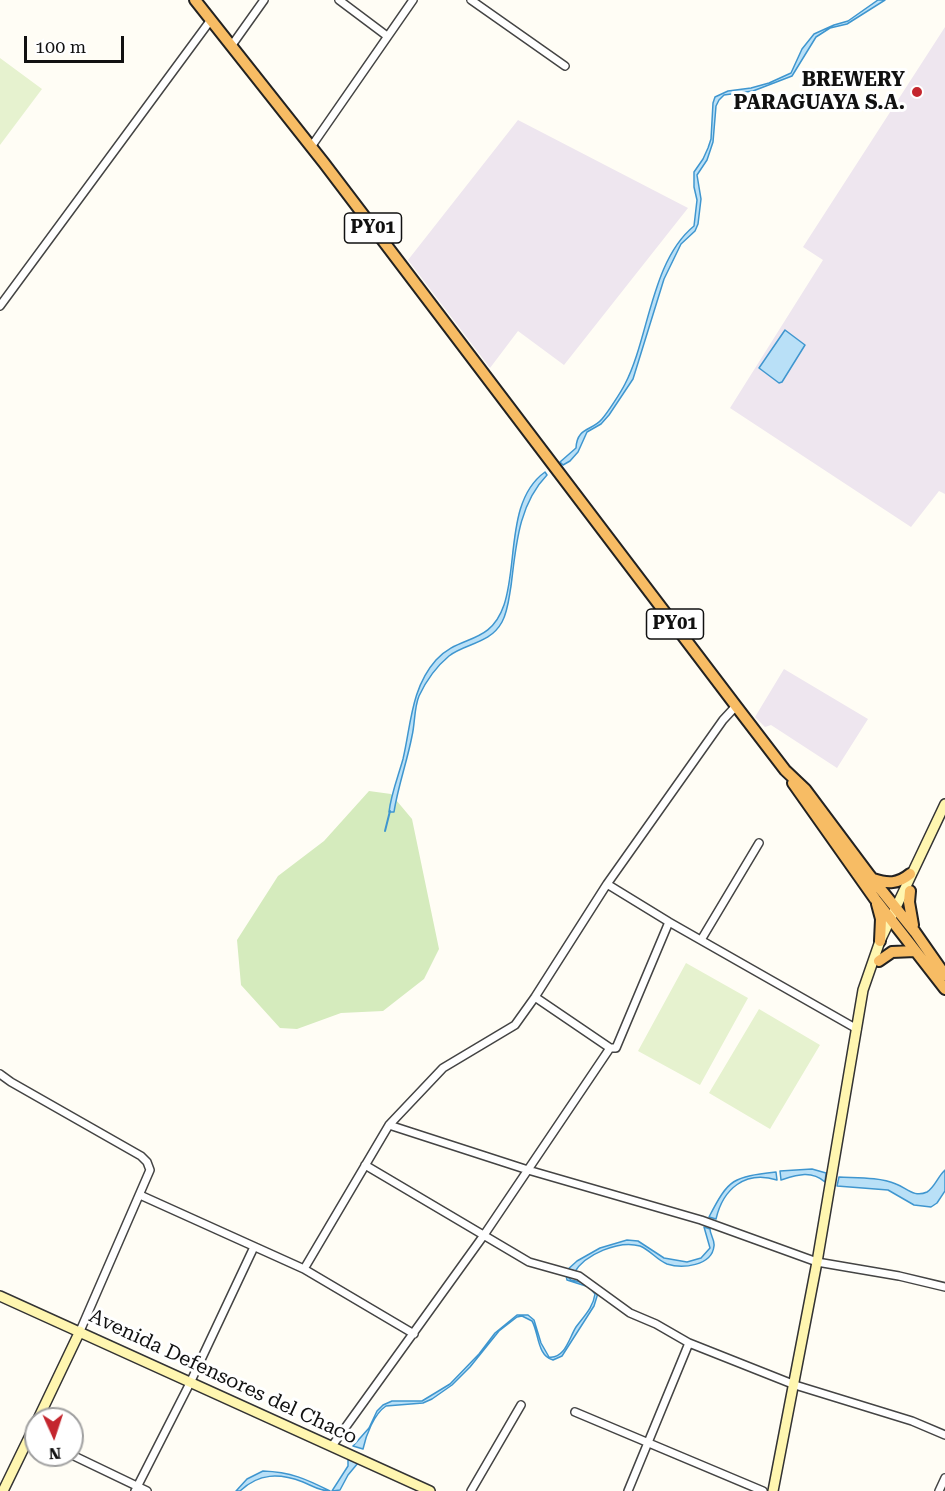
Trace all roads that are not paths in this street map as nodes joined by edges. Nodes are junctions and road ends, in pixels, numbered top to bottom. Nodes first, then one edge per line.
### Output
1 (195, 0) edge
2 (264, 0) edge
3 (339, 0) edge
4 (413, 0) edge
5 (471, 0) edge
6 (210, 21) junction
7 (387, 36) junction
8 (232, 45) junction
9 (565, 66) dead end
10 (311, 147) junction
11 (0, 306) edge
12 (735, 706) junction
13 (785, 770) junction
14 (945, 804) edge
15 (937, 821) junction
16 (759, 843) dead end
17 (910, 874) junction
18 (873, 879) junction
19 (607, 884) junction
20 (910, 891) junction
21 (874, 899) junction
22 (899, 910) junction
23 (669, 922) junction
24 (893, 923) junction
25 (915, 932) junction
26 (701, 940) junction
27 (880, 942) junction
28 (915, 951) junction
29 (879, 961) junction
30 (945, 975) edge
31 (945, 989) edge
32 (535, 997) junction
33 (862, 1001) junction
34 (857, 1029) junction
35 (610, 1048) junction
36 (0, 1074) edge
37 (389, 1125) junction
38 (365, 1165) junction
39 (528, 1170) junction
40 (140, 1195) junction
41 (484, 1235) junction
42 (254, 1247) junction
43 (817, 1262) junction
44 (304, 1269) junction
45 (945, 1287) edge
46 (0, 1296) edge
47 (80, 1331) junction
48 (414, 1334) junction
49 (689, 1343) junction
50 (190, 1383) junction
51 (795, 1385) junction
52 (521, 1405) dead end
53 (44, 1407) edge
54 (575, 1412) dead end
55 (945, 1435) edge
56 (648, 1443) junction
57 (332, 1446) junction
58 (24, 1452) edge
59 (84, 1461) edge
60 (945, 1478) edge
61 (137, 1489) edge
62 (3, 1491) edge
63 (147, 1491) edge
64 (430, 1491) edge
65 (471, 1491) edge
66 (628, 1491) edge
67 (763, 1491) edge
68 (773, 1491) edge
69 (939, 1491) edge

1 - 6 highway, PY01
2 - 8 street
3 - 7 street
4 - 7 street
5 - 9 street
6 - 8 highway, PY01
6 - 11 street
7 - 10 street
8 - 10 highway, PY01
10 - 12 highway, PY01
12 - 13 highway, PY01
12 - 19 street
13 - 18 highway, PY01
13 - 21 highway, PY01
14 - 15 main road
15 - 17 main road
15 - 20 main road
16 - 26 street
17 - 18 highway
17 - 22 main road
18 - 22 highway, PY01
19 - 23 street
19 - 32 street
20 - 22 main road
20 - 25 highway
21 - 24 highway, PY01
21 - 27 highway
22 - 24 main road
22 - 25 highway, PY01
23 - 26 street
23 - 35 street
24 - 27 main road
24 - 28 highway, PY01
24 - 29 main road
25 - 30 highway, PY01
26 - 34 street
27 - 33 main road
28 - 29 highway
28 - 31 highway, PY01
29 - 33 main road
32 - 35 street
32 - 37 street
33 - 34 main road
34 - 43 main road
35 - 39 street
36 - 40 street
37 - 38 street
37 - 39 street
38 - 41 street
38 - 44 street
39 - 41 street
39 - 43 street
40 - 42 street
40 - 47 street
41 - 48 street
41 - 49 street
42 - 44 street
42 - 50 street
43 - 45 street
43 - 51 main road
44 - 48 street
46 - 47 main road, Avenida Defensores del Chaco
47 - 50 main road, Avenida Defensores del Chaco
47 - 53 main road
48 - 57 street
49 - 51 street
49 - 56 street
50 - 57 main road, Avenida Defensores del Chaco
50 - 61 street
51 - 55 street
51 - 68 main road
52 - 65 street
54 - 56 street
56 - 66 street
56 - 67 street
57 - 64 main road, Avenida Defensores del Chaco
58 - 62 main road
59 - 61 street
60 - 69 street
61 - 63 street

